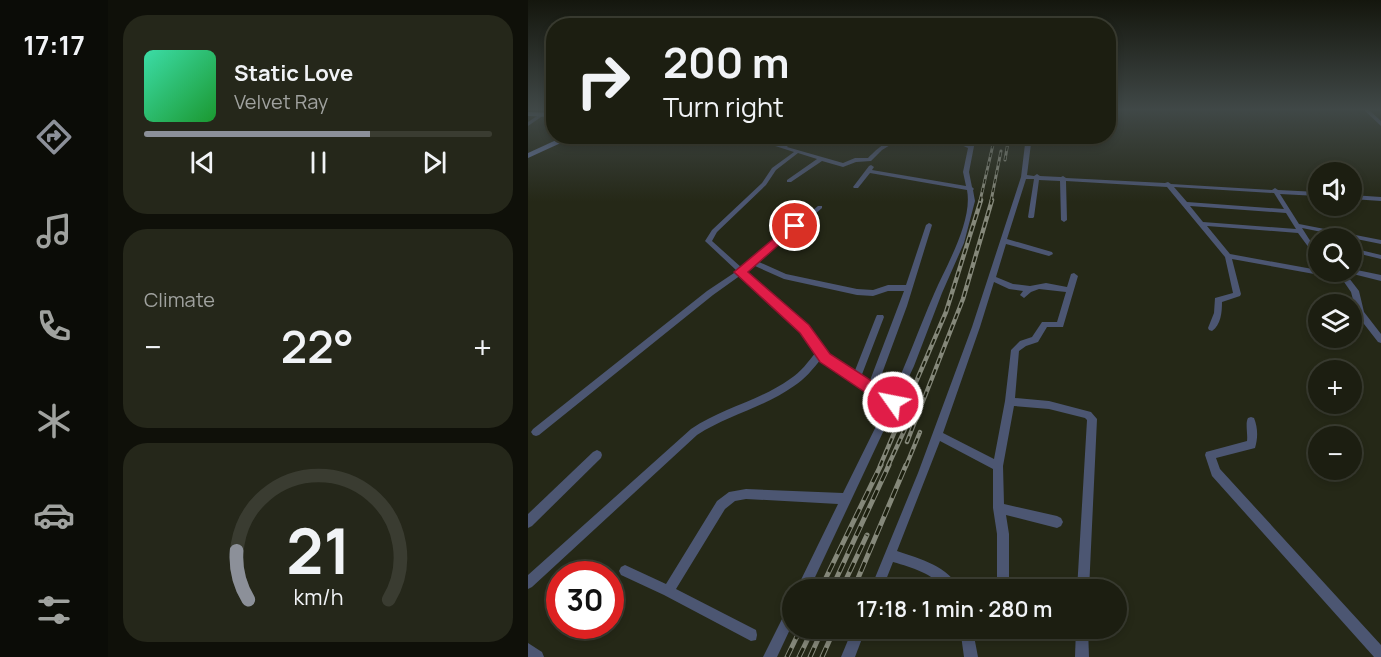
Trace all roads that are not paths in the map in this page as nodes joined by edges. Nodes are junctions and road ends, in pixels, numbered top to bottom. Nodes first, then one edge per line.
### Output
1 (555, 144) edge
2 (771, 144) edge
3 (787, 144) edge
4 (889, 144) edge
5 (963, 144) edge
6 (972, 144) edge
7 (1028, 144) edge
8 (971, 147) junction
9 (783, 148) junction
10 (795, 153) junction
11 (528, 156) edge
12 (821, 159) junction
13 (869, 160) junction
14 (869, 171) junction
15 (1037, 176) junction
16 (1024, 177) junction
17 (1063, 178) junction
18 (789, 181) dead end
19 (1168, 183) junction
20 (856, 187) dead end
21 (971, 189) junction
22 (1275, 190) junction
23 (1308, 193) edge
24 (1362, 198) edge
25 (1381, 199) edge
26 (1185, 204) junction
27 (820, 207) dead end
28 (1286, 211) junction
29 (1031, 217) dead end
30 (1064, 220) dead end
31 (1202, 224) junction
32 (929, 225) dead end
33 (1298, 228) junction
34 (1306, 240) joint
35 (1005, 241) junction
36 (1308, 242) edge
37 (1381, 242) edge
38 (1362, 252) edge
39 (1049, 254) dead end
40 (1228, 256) junction
41 (1381, 257) edge
42 (754, 263) junction
43 (1308, 268) edge
44 (740, 272) junction
45 (1362, 275) edge
46 (1074, 276) dead end
47 (1381, 278) edge
48 (993, 279) junction
49 (1350, 282) edge
50 (909, 288) junction
51 (1070, 290) junction
52 (880, 317) dead end
53 (1212, 328) dead end
54 (1381, 340) edge
55 (821, 353) junction
56 (856, 380) junction
57 (872, 388) junction
58 (893, 402) junction
59 (1010, 402) junction
60 (1251, 421) dead end
61 (536, 432) dead end
62 (936, 435) junction
63 (597, 455) dead end
64 (998, 466) junction
65 (846, 499) junction
66 (999, 508) junction
67 (528, 522) edge
68 (1057, 522) dead end
69 (891, 555) junction
70 (625, 571) dead end
71 (807, 579) edge
72 (881, 579) edge
73 (945, 579) edge
74 (1003, 579) edge
75 (1084, 579) edge
76 (528, 583) edge
77 (668, 591) junction
78 (782, 632) edge
79 (750, 634) dead end
80 (855, 639) edge
81 (971, 639) edge
82 (1082, 639) edge
83 (528, 650) edge
84 (1381, 653) edge
85 (537, 657) edge
86 (770, 657) edge
87 (848, 657) edge
88 (971, 657) edge
89 (1082, 657) edge

1 - 11 street
2 - 9 street
3 - 9 street
4 - 13 street
5 - 8 street
6 - 8 street
7 - 16 street
8 - 21 street
9 - 10 street
10 - 12 street
10 - 44 street
12 - 13 street
12 - 18 street
13 - 14 street
14 - 20 street
14 - 21 street
15 - 16 street
15 - 17 street
15 - 29 street
16 - 35 street
17 - 19 street
17 - 30 street
19 - 22 street
19 - 26 street
21 - 58 street
22 - 23 street
22 - 28 street
24 - 25 street
26 - 28 street
26 - 31 street
27 - 42 street
28 - 33 street
31 - 33 street
31 - 40 street
32 - 50 street
33 - 34 street
33 - 37 street
34 - 36 street
35 - 39 street
35 - 48 street
38 - 41 street
40 - 43 street
40 - 53 street
42 - 44 street
42 - 50 street
44 - 55 street
44 - 61 street
45 - 47 street
46 - 51 street
48 - 51 street
48 - 62 street
49 - 54 street
50 - 57 street
51 - 59 street
52 - 56 street
55 - 56 street
55 - 76 street
56 - 57 street
57 - 58 street
58 - 65 street
59 - 64 street
59 - 75 street
60 - 84 street
62 - 64 street
62 - 69 street
63 - 67 street
64 - 66 street
65 - 71 street
65 - 77 street
66 - 68 street
66 - 74 street
69 - 72 street
69 - 73 street
70 - 77 street
77 - 79 street
78 - 86 street
80 - 87 street
81 - 88 street
82 - 89 street
83 - 85 street

